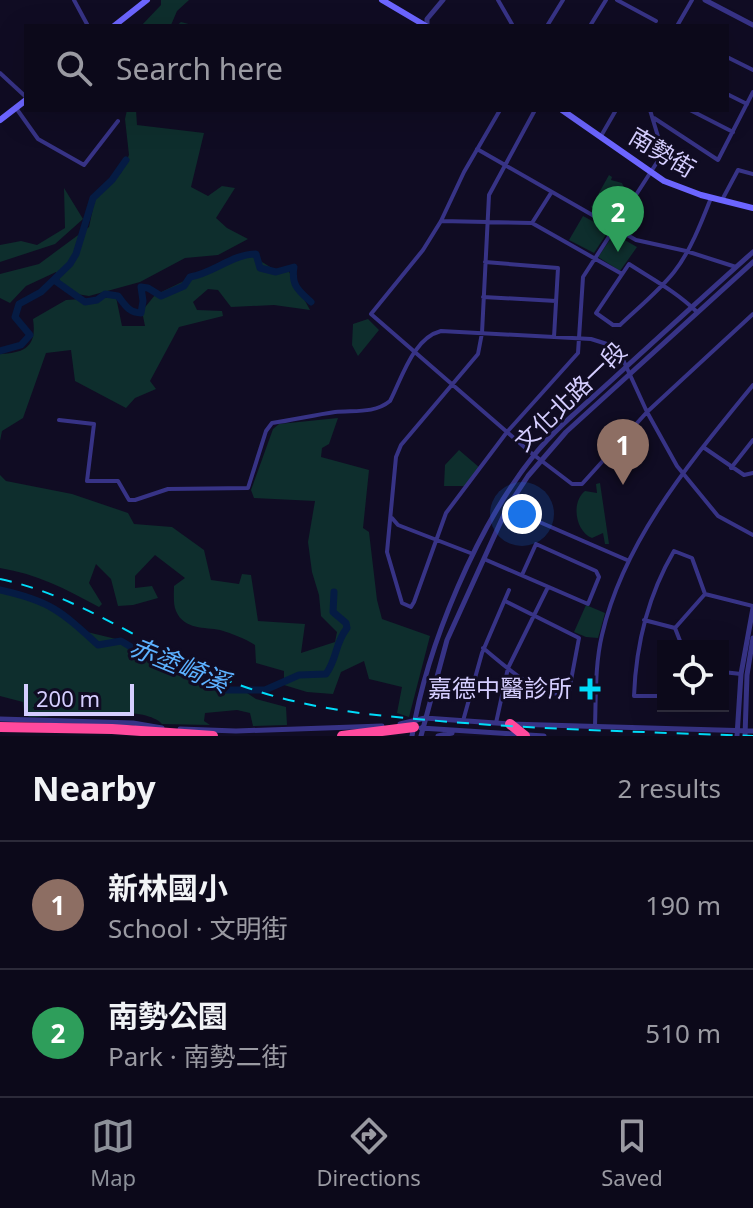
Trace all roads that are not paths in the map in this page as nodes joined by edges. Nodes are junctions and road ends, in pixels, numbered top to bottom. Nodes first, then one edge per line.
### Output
1 (74, 0) edge
2 (147, 0) edge
3 (382, 0) edge
4 (443, 0) edge
5 (498, 0) edge
6 (563, 0) edge
7 (606, 0) edge
8 (617, 0) edge
9 (692, 0) edge
10 (705, 0) edge
11 (656, 21) dead end
12 (87, 24) edge
13 (117, 24) edge
14 (424, 24) edge
15 (427, 24) edge
16 (512, 24) edge
17 (548, 24) edge
18 (591, 24) edge
19 (678, 24) edge
20 (753, 25) edge
21 (729, 58) edge
22 (753, 70) edge
23 (0, 73) edge
24 (753, 92) edge
25 (729, 95) edge
26 (24, 96) edge
27 (24, 101) edge
28 (747, 104) junction
29 (16, 108) junction
30 (499, 112) edge
31 (534, 112) edge
32 (565, 112) edge
33 (615, 112) edge
34 (651, 112) edge
35 (694, 112) edge
36 (652, 116) junction
37 (0, 120) edge
38 (118, 121) dead end
39 (733, 132) junction
40 (601, 136) junction
41 (477, 149) junction
42 (506, 165) junction
43 (649, 172) junction
44 (753, 174) edge
45 (551, 193) junction
46 (711, 198) junction
47 (721, 201) junction
48 (753, 208) edge
49 (441, 221) junction
50 (487, 222) junction
51 (532, 223) junction
52 (614, 229) junction
53 (686, 251) junction
54 (753, 252) edge
55 (595, 257) junction
56 (485, 262) junction
57 (753, 262) edge
58 (735, 267) junction
59 (743, 270) junction
60 (622, 274) junction
61 (753, 274) edge
62 (662, 285) junction
63 (483, 297) junction
64 (556, 301) junction
65 (694, 310) junction
66 (753, 314) edge
67 (482, 333) junction
68 (554, 337) junction
69 (579, 338) junction
70 (415, 353) junction
71 (628, 366) junction
72 (631, 373) junction
73 (453, 384) junction
74 (753, 385) edge
75 (647, 412) junction
76 (59, 420) dead end
77 (507, 432) junction
78 (753, 440) edge
79 (703, 447) junction
80 (534, 455) junction
81 (541, 460) junction
82 (731, 468) junction
83 (753, 473) edge
84 (683, 474) junction
85 (507, 508) junction
86 (392, 518) junction
87 (753, 535) edge
88 (436, 539) junction
89 (474, 555) junction
90 (484, 559) junction
91 (627, 560) junction
92 (522, 575) junction
93 (548, 587) junction
94 (509, 590) dead end
95 (705, 594) junction
96 (505, 601) junction
97 (753, 607) edge
98 (534, 615) junction
99 (644, 620) junction
100 (675, 628) junction
101 (753, 638) edge
102 (680, 640) edge
103 (483, 648) junction
104 (508, 668) junction
105 (729, 673) edge
106 (744, 675) junction
107 (657, 696) edge
108 (425, 718) junction
109 (0, 719) edge
110 (463, 721) junction
111 (496, 723) junction
112 (510, 724) junction
113 (595, 726) junction
114 (0, 727) edge
115 (417, 729) edge
116 (461, 731) junction
117 (753, 731) edge
118 (741, 733) edge
119 (213, 736) edge
120 (342, 736) edge
121 (438, 736) edge
122 (524, 736) edge
123 (544, 736) edge

1 - 12 street
2 - 13 main road
3 - 14 main road
4 - 15 street
5 - 16 street
6 - 17 street
7 - 18 street
8 - 11 street
9 - 19 street
10 - 20 street
21 - 22 street
23 - 26 street
24 - 28 street
25 - 28 street
27 - 29 main road
28 - 39 street
29 - 37 main road
29 - 38 street
30 - 41 street
31 - 42 street
32 - 40 main road, 南勢街
33 - 40 street
34 - 36 street
35 - 39 street
36 - 39 street
36 - 43 street
40 - 43 main road, 南勢街
41 - 42 street
41 - 49 street
42 - 45 street
42 - 50 street
43 - 46 main road, 南勢街
43 - 52 street
44 - 47 street
45 - 51 street
45 - 52 street
46 - 47 main road, 南勢街
46 - 53 street
47 - 48 main road, 南勢街
49 - 50 street
49 - 70 street
50 - 51 street
50 - 56 street
51 - 55 street
52 - 53 street
52 - 55 street
53 - 58 street
53 - 62 street
54 - 58 street, 文化北路一段
55 - 60 street
55 - 69 street
56 - 63 street
56 - 64 street
57 - 59 street, 文化北路一段
58 - 59 street
58 - 65 street, 文化北路一段
59 - 61 street
59 - 65 street, 文化北路一段
60 - 62 street
60 - 62 street
62 - 65 street
63 - 64 street
63 - 67 street
64 - 68 street
65 - 71 street, 文化北路一段
65 - 72 street, 文化北路一段
66 - 75 street
67 - 68 street
67 - 70 street
67 - 73 street
68 - 69 street
69 - 71 street
69 - 77 street
70 - 73 street
70 - 76 street
71 - 72 street
71 - 80 street, 文化北路一段
72 - 75 street
72 - 81 street, 文化北路一段
73 - 77 street
73 - 86 street
74 - 79 street
75 - 81 street
75 - 84 street
77 - 80 street
77 - 88 street
78 - 82 street
79 - 82 street
79 - 84 street
80 - 81 street
80 - 89 street, 文化北路一段
81 - 85 street, 文化北路一段
82 - 83 street
84 - 87 street
84 - 91 street
85 - 90 street, 文化北路一段
85 - 91 street
86 - 88 street
86 - 88 street
88 - 89 street
89 - 90 street
89 - 115 street, 文化北路一段
90 - 92 street
90 - 108 street, 文化北路一段
91 - 113 street
92 - 93 street
92 - 93 street
93 - 98 street
94 - 96 street
95 - 97 street
95 - 99 street
95 - 100 street
96 - 98 street
96 - 103 street
97 - 106 street
98 - 104 street
98 - 104 street
99 - 100 street
99 - 107 street
100 - 102 street
101 - 106 street
103 - 104 street
103 - 110 street
104 - 111 street
105 - 106 street
106 - 118 street
108 - 110 street
108 - 115 street
109 - 115 street
110 - 111 street
111 - 112 street
112 - 113 street
112 - 122 highway
113 - 118 street
114 - 119 highway
115 - 116 street
115 - 120 highway
116 - 121 street
116 - 122 street
117 - 118 street
122 - 123 street

